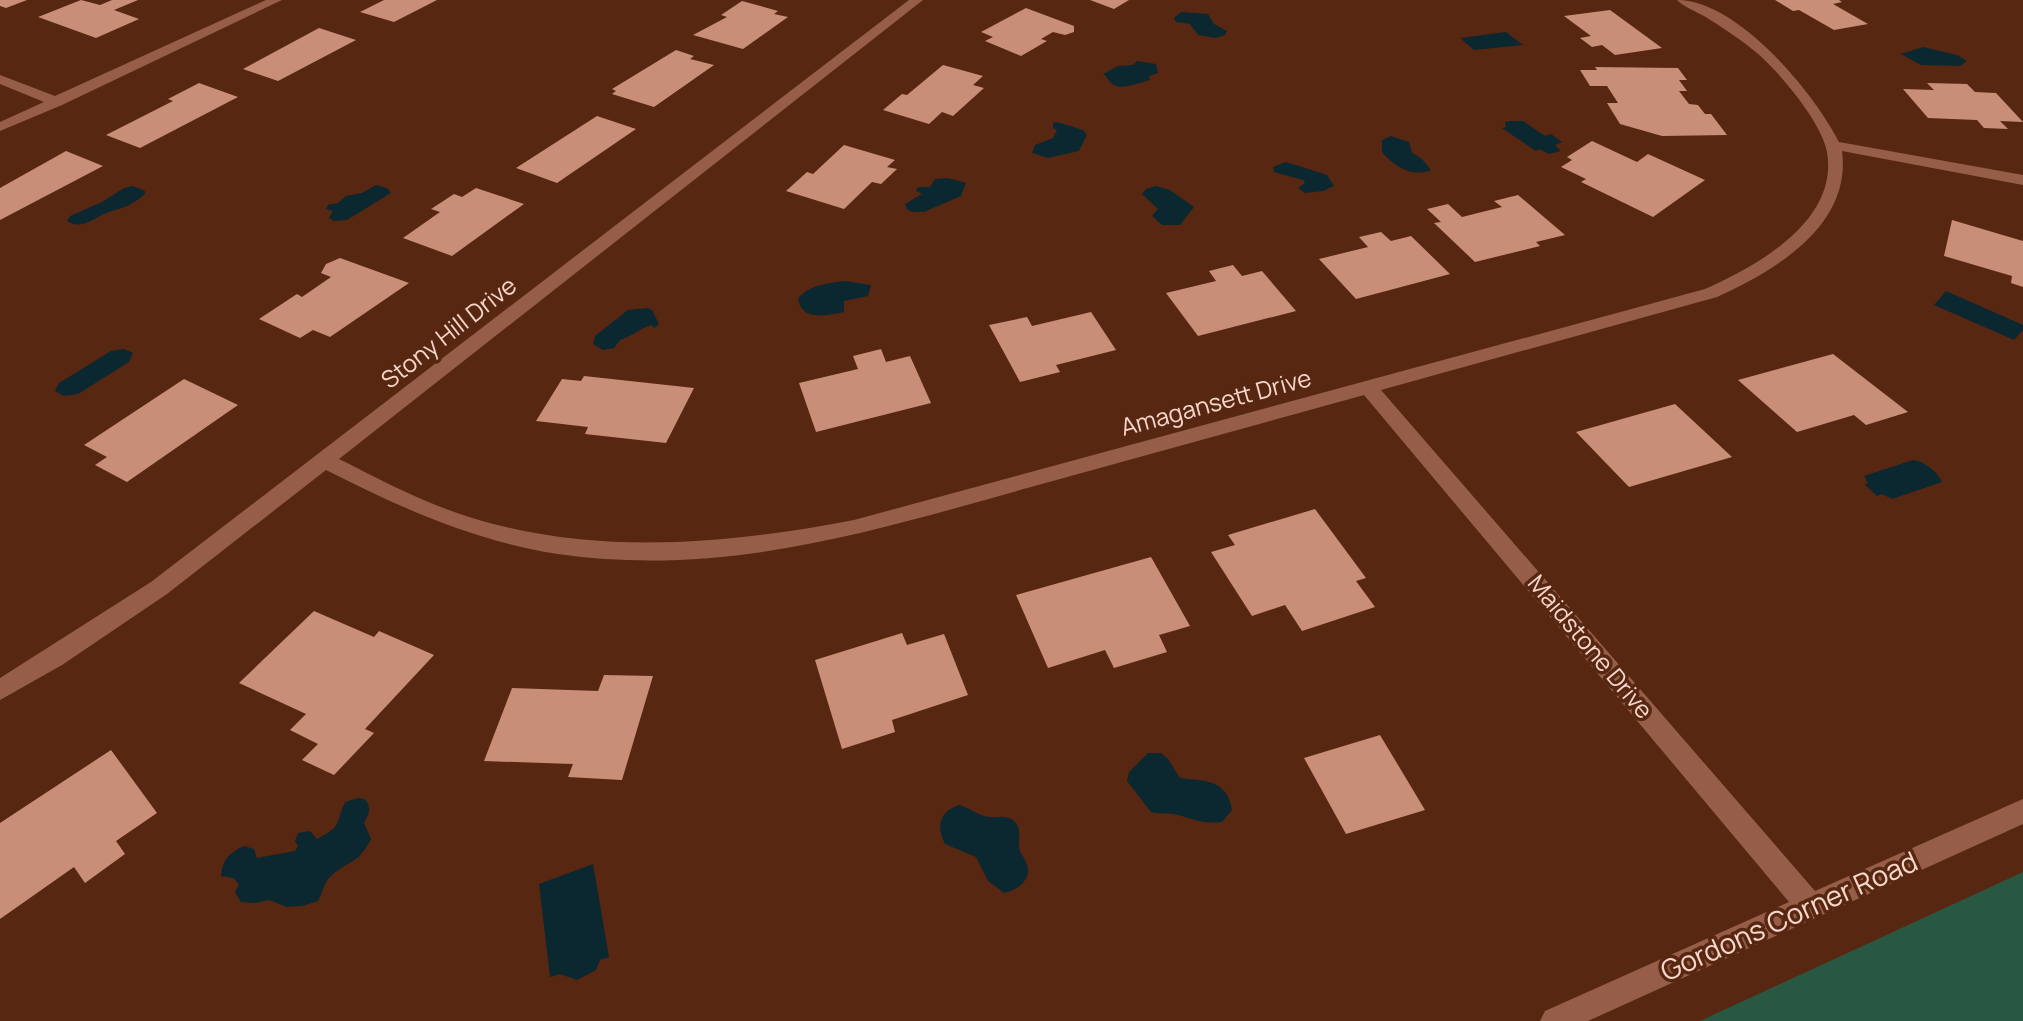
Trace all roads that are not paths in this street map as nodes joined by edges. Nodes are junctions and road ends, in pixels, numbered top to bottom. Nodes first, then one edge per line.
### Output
1 (275, 0) edge
2 (918, 0) edge
3 (1683, 0) edge
4 (0, 79) edge
5 (58, 102) junction
6 (0, 127) edge
7 (1833, 145) junction
8 (2023, 180) edge
9 (1369, 388) junction
10 (326, 461) junction
11 (0, 690) edge
12 (2023, 811) edge
13 (1810, 906) junction
14 (1555, 1021) edge

1 - 5 street
2 - 10 street, Stony Hill Drive
3 - 7 street
4 - 5 street
5 - 6 street
7 - 8 street
7 - 9 street, Amagansett Drive
9 - 10 street, Amagansett Drive
9 - 13 street, Maidstone Drive
10 - 11 street, Stony Hill Drive
12 - 13 street, Gordons Corner Road
13 - 14 street, Gordons Corner Road

